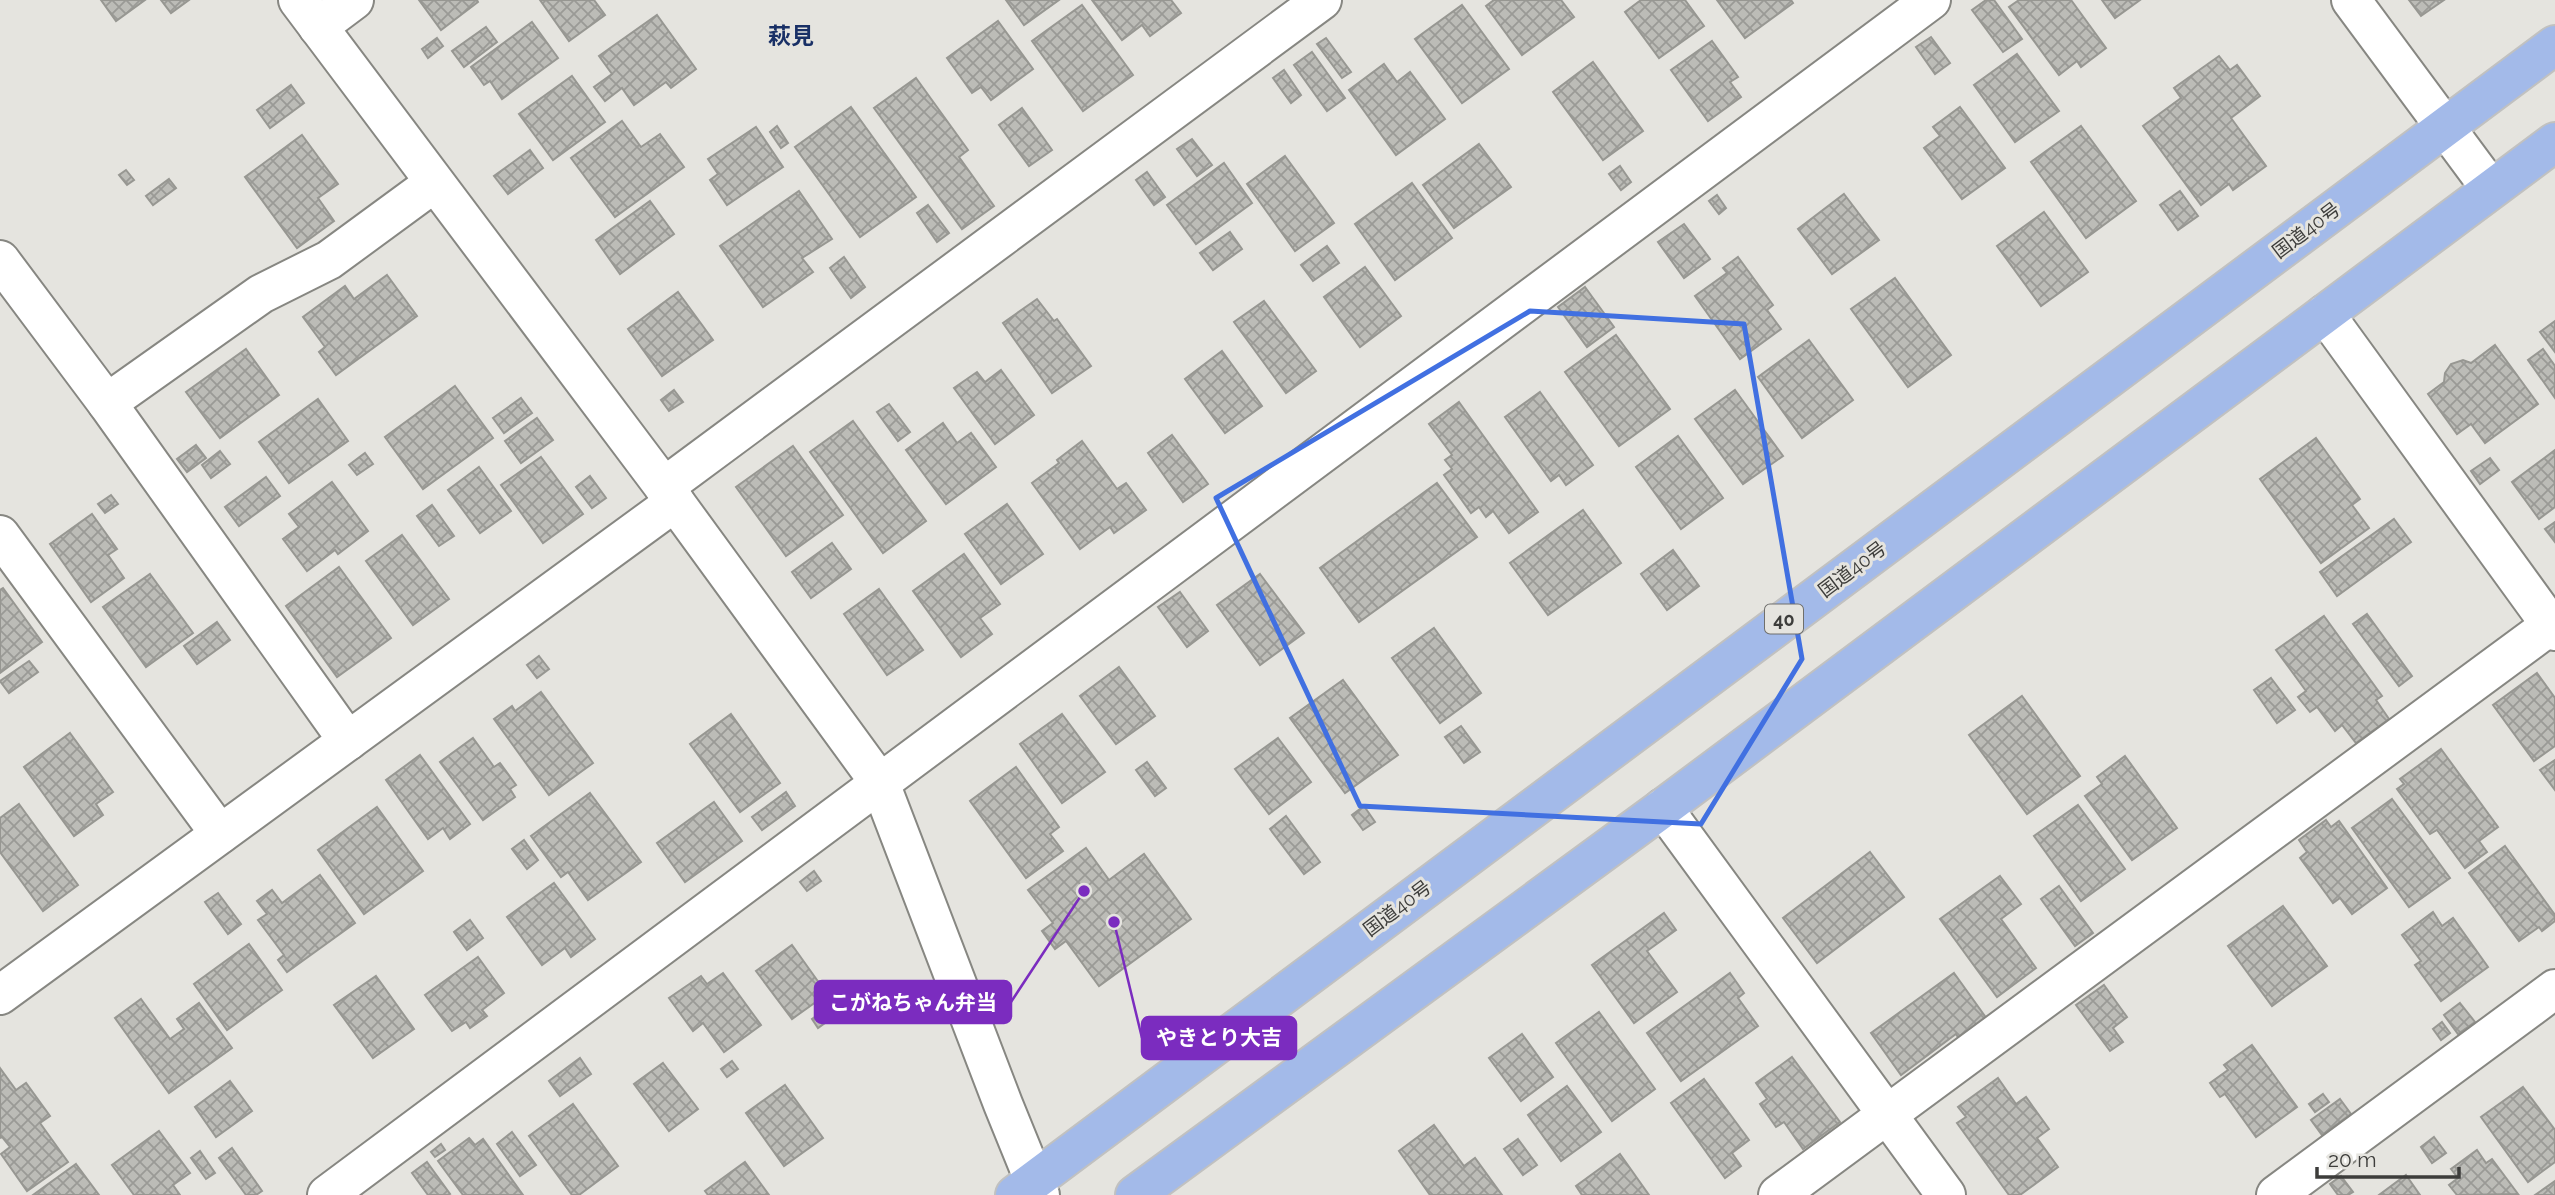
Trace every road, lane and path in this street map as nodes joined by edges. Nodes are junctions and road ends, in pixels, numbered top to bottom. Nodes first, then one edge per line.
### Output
1 (354, 0) edge
2 (1322, 0) edge
3 (1931, 0) edge
4 (2351, 0) edge
5 (308, 13) edge
6 (2555, 45) edge
7 (2445, 126) junction
8 (2555, 142) edge
9 (434, 183) junction
10 (2491, 189) junction
11 (0, 260) edge
12 (2325, 314) junction
13 (107, 403) junction
14 (670, 495) junction
15 (0, 535) edge
16 (2554, 626) edge
17 (348, 741) junction
18 (880, 783) junction
19 (1663, 808) junction
20 (220, 834) junction
21 (2555, 989) edge
22 (0, 995) edge
23 (1886, 1115) junction
24 (1030, 1190) edge
25 (327, 1195) edge
26 (1135, 1195) edge
27 (1778, 1195) edge
28 (1946, 1195) edge
29 (2276, 1195) edge

1 - 5 street
2 - 14 street
3 - 18 street
4 - 7 street
5 - 9 street
6 - 7 highway, 国道40号 / 40
7 - 10 street
7 - 24 highway, 国道40号 / 40
8 - 10 highway
9 - 13 street
9 - 14 street
10 - 12 highway
11 - 13 street
12 - 16 street
12 - 19 highway
13 - 17 street
14 - 17 street
14 - 18 street
15 - 20 street
16 - 23 street
17 - 20 street
18 - 24 street
18 - 25 street
19 - 23 street
19 - 26 highway
20 - 22 street
21 - 29 street
23 - 27 street
23 - 28 street

